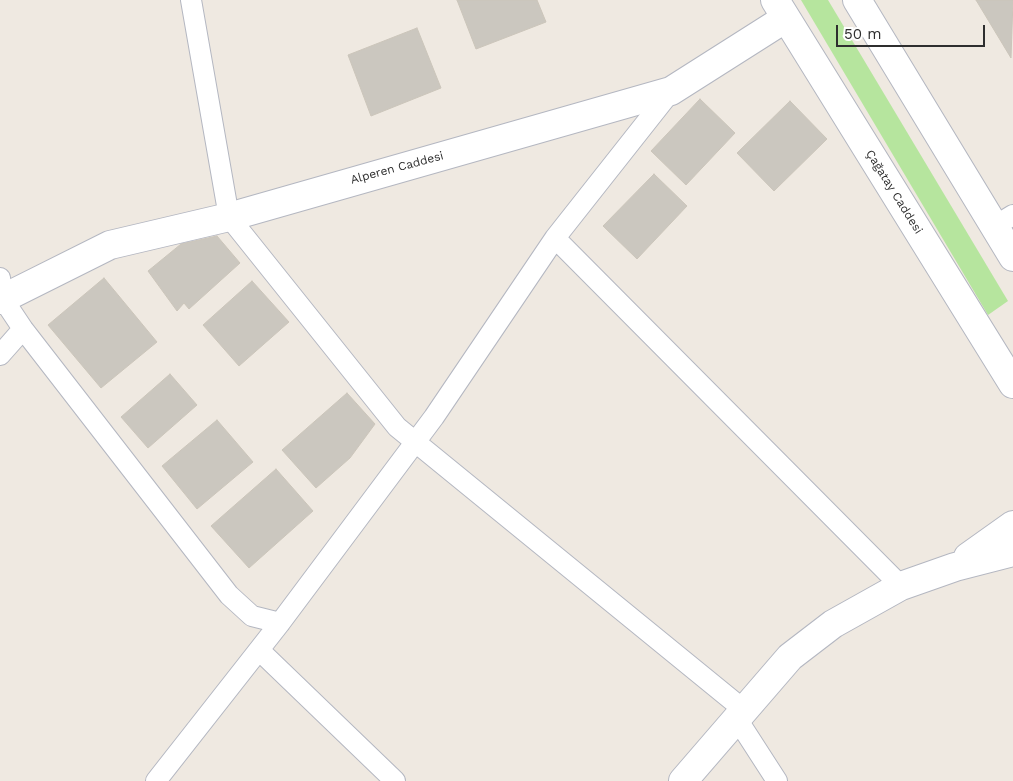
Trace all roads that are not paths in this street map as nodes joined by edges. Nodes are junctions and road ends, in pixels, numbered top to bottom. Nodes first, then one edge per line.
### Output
1 (191, 0) edge
2 (857, 0) edge
3 (780, 9) edge
4 (671, 90) junction
5 (229, 217) junction
6 (1004, 221) edge
7 (555, 238) junction
8 (1013, 257) edge
9 (1, 292) edge
10 (23, 329) junction
11 (0, 356) edge
12 (1013, 384) edge
13 (415, 442) junction
14 (1013, 525) edge
15 (1013, 552) edge
16 (955, 567) junction
17 (901, 586) junction
18 (280, 623) junction
19 (259, 650) junction
20 (741, 715) junction
21 (156, 781) edge
22 (395, 781) edge
23 (683, 781) edge
24 (777, 781) edge

1 - 5 street
2 - 6 street
3 - 4 street, Alperen Caddesi
3 - 12 street, Çağatay Caddesi
4 - 5 street, Alperen Caddesi
4 - 7 street
5 - 9 street, Alperen Caddesi
5 - 13 street
6 - 8 street
7 - 13 street
7 - 17 street
9 - 10 street
10 - 11 street
10 - 18 street
13 - 18 street
13 - 20 street
14 - 16 street
15 - 16 street
16 - 17 street
17 - 20 street
18 - 19 street
19 - 21 street
19 - 22 street
20 - 23 street
20 - 24 street

